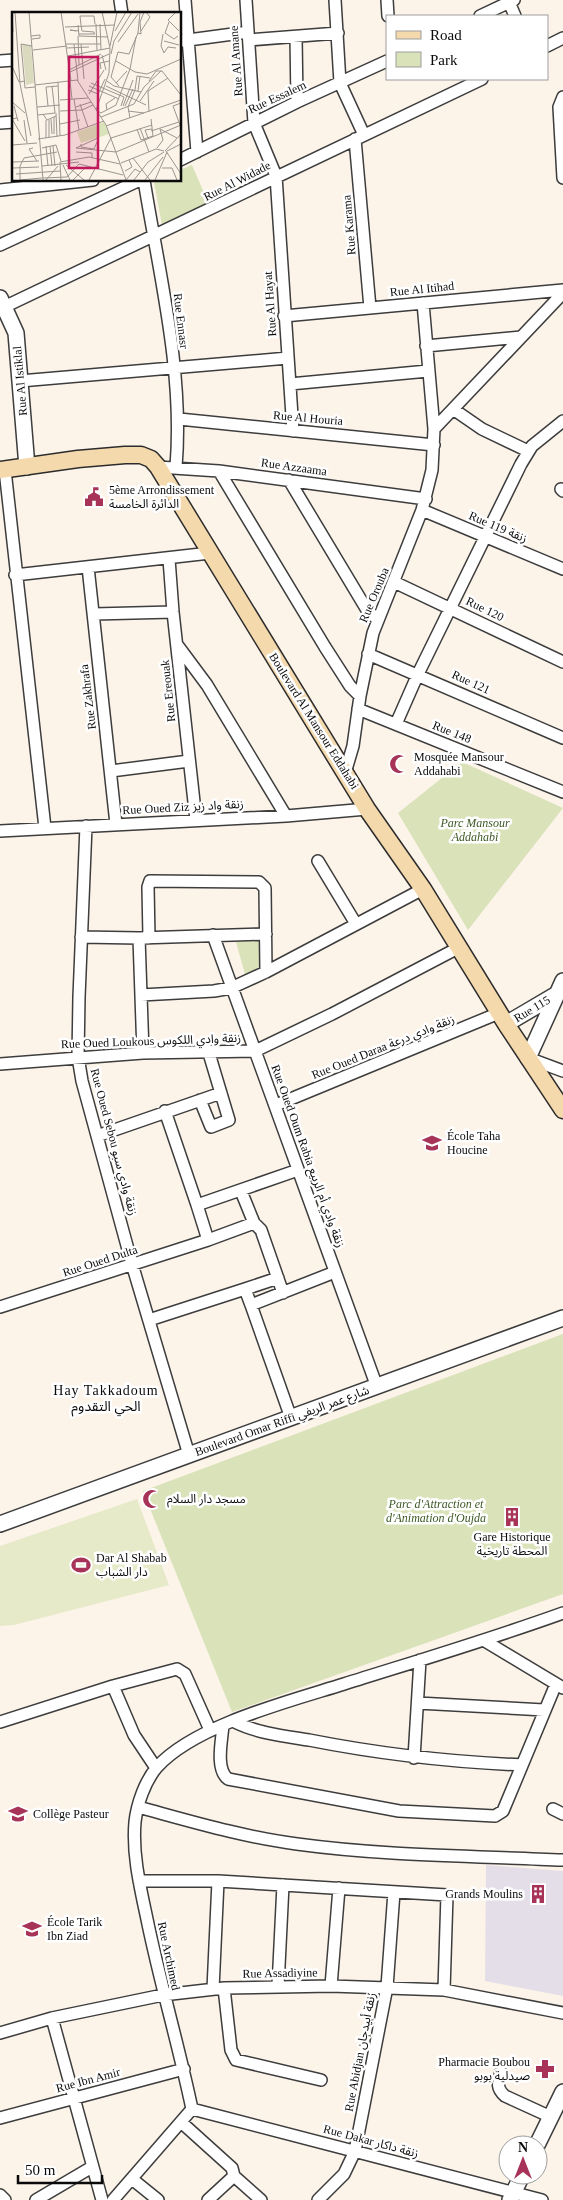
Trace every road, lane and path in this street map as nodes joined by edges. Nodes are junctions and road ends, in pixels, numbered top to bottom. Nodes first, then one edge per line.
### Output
1 (185, 0) edge
2 (246, 0) edge
3 (334, 0) edge
4 (387, 0) edge
5 (511, 1) edge
6 (388, 15) edge
7 (482, 15) edge
8 (515, 15) edge
9 (338, 34) junction
10 (249, 36) junction
11 (296, 37) junction
12 (563, 38) edge
13 (184, 41) edge
14 (548, 46) edge
15 (386, 61) edge
16 (480, 80) edge
17 (340, 84) junction
18 (563, 97) edge
19 (297, 102) junction
20 (254, 123) junction
21 (359, 137) junction
22 (197, 152) junction
23 (181, 160) edge
24 (276, 176) junction
25 (563, 178) edge
26 (84, 181) edge
27 (138, 181) edge
28 (144, 181) edge
29 (0, 190) edge
30 (153, 236) junction
31 (0, 245) edge
32 (563, 292) edge
33 (2, 302) edge
34 (423, 303) junction
35 (370, 308) junction
36 (284, 316) junction
37 (521, 337) junction
38 (426, 346) junction
39 (288, 358) junction
40 (173, 368) junction
41 (428, 370) junction
42 (20, 381) junction
43 (290, 384) junction
44 (453, 409) junction
45 (179, 419) junction
46 (563, 421) edge
47 (434, 429) junction
48 (293, 430) junction
49 (434, 445) junction
50 (528, 451) junction
51 (27, 467) junction
52 (158, 467) junction
53 (176, 467) junction
54 (2, 470) edge
55 (219, 471) junction
56 (289, 480) junction
57 (426, 498) junction
58 (422, 510) junction
59 (486, 538) junction
60 (210, 553) junction
61 (169, 559) junction
62 (88, 567) junction
63 (563, 570) edge
64 (15, 575) junction
65 (394, 582) junction
66 (452, 608) junction
67 (173, 612) junction
68 (94, 614) junction
69 (378, 620) junction
70 (178, 646) junction
71 (368, 654) junction
72 (563, 662) edge
73 (418, 674) junction
74 (360, 696) junction
75 (358, 709) junction
76 (396, 724) junction
77 (563, 738) edge
78 (189, 761) junction
79 (111, 771) junction
80 (345, 773) junction
81 (563, 792) edge
82 (367, 809) junction
83 (286, 816) junction
84 (196, 820) junction
85 (116, 824) junction
86 (86, 826) junction
87 (45, 828) junction
88 (0, 831) edge
89 (318, 861) dead end
90 (424, 889) junction
91 (356, 924) junction
92 (266, 934) junction
93 (214, 935) junction
94 (81, 937) junction
95 (144, 938) junction
96 (458, 948) junction
97 (266, 972) junction
98 (560, 987) edge
99 (231, 988) junction
100 (141, 995) junction
101 (503, 1019) junction
102 (208, 1050) junction
103 (255, 1051) junction
104 (143, 1053) junction
105 (78, 1057) junction
106 (528, 1058) junction
107 (0, 1064) edge
108 (563, 1071) edge
109 (221, 1093) junction
110 (200, 1100) junction
111 (276, 1105) junction
112 (563, 1110) edge
113 (164, 1111) junction
114 (97, 1136) junction
115 (298, 1170) junction
116 (241, 1191) junction
117 (197, 1205) junction
118 (254, 1223) junction
119 (208, 1240) junction
120 (132, 1264) junction
121 (335, 1272) junction
122 (278, 1278) junction
123 (245, 1289) junction
124 (283, 1293) junction
125 (251, 1305) junction
126 (0, 1307) edge
127 (563, 1318) edge
128 (149, 1320) junction
129 (377, 1387) junction
130 (291, 1418) junction
131 (189, 1454) junction
132 (0, 1524) edge
133 (563, 1613) edge
134 (484, 1641) junction
135 (420, 1660) junction
136 (113, 1686) junction
137 (560, 1686) edge
138 (418, 1703) junction
139 (544, 1710) junction
140 (0, 1722) edge
141 (235, 1722) junction
142 (223, 1725) junction
143 (210, 1730) junction
144 (414, 1758) junction
145 (522, 1764) junction
146 (156, 1768) junction
147 (138, 1807) junction
148 (563, 1860) edge
149 (139, 1881) junction
150 (218, 1881) junction
151 (283, 1885) junction
152 (339, 1888) junction
153 (394, 1892) junction
154 (278, 1986) junction
155 (331, 1986) junction
156 (387, 1987) junction
157 (218, 1988) junction
158 (444, 1990) junction
159 (163, 1995) junction
160 (563, 2013) edge
161 (52, 2018) junction
162 (0, 2033) edge
163 (184, 2069) junction
164 (501, 2072) dead end
165 (321, 2080) dead end
166 (563, 2092) edge
167 (73, 2098) junction
168 (192, 2109) junction
169 (551, 2117) junction
170 (0, 2118) edge
171 (181, 2122) junction
172 (542, 2135) edge
173 (354, 2151) junction
174 (92, 2167) junction
175 (234, 2176) junction
176 (132, 2179) junction
177 (0, 2195) edge
178 (512, 2196) edge
179 (5, 2200) edge
180 (36, 2200) edge
181 (102, 2200) edge
182 (113, 2200) edge
183 (158, 2200) edge
184 (208, 2200) edge
185 (261, 2200) edge
186 (318, 2200) edge
187 (542, 2200) edge

1 - 13 street
2 - 10 street, Rue Al Amane
3 - 9 street
4 - 6 street
5 - 7 street
5 - 8 street
9 - 11 street
9 - 17 street
10 - 11 street
10 - 13 street
10 - 20 street, Rue Al Amane
11 - 19 street
12 - 14 street
13 - 22 street
15 - 17 street, Rue Essalem
16 - 21 street, Rue Al Widade
17 - 19 street, Rue Essalem
17 - 21 street
18 - 25 street
19 - 20 street, Rue Essalem
20 - 22 street, Rue Essalem
20 - 24 street, Rue Al Amane
21 - 24 street, Rue Al Widade
21 - 35 street, Rue Karama
22 - 23 street, Rue Essalem
24 - 30 street, Rue Al Widade
24 - 36 street, Rue Al Hayat
26 - 29 street
27 - 31 street
28 - 30 street, Rue Ennasr
30 - 33 street, Rue Al Widade
30 - 40 street, Rue Ennasr
32 - 34 street, Rue Al Itihad
32 - 37 street
33 - 42 street, Rue Al Istiklal
34 - 35 street, Rue Al Itihad
34 - 38 street, Rue Orouba
35 - 36 street, Rue Al Itihad
36 - 39 street, Rue Al Hayat
37 - 38 street
37 - 44 street
38 - 41 street, Rue Orouba
39 - 40 street
39 - 43 street, Rue Al Hayat
40 - 42 street
40 - 45 street, Rue Ennasr
41 - 43 street
41 - 47 street, Rue Orouba
42 - 51 street, Rue Al Istiklal
43 - 48 street, Rue Al Hayat
44 - 47 street
44 - 50 street
45 - 48 street, Rue Al Houria
45 - 53 street, Rue Ennasr
46 - 50 street
47 - 49 street, Rue Orouba
48 - 49 street, Rue Al Houria
49 - 57 street, Rue Orouba
50 - 59 street
51 - 52 main road, Boulevard Al Mansour Eddahabi
51 - 54 main road, Boulevard Al Mansour Eddahabi
52 - 53 street, Rue Azzaama
52 - 60 main road, Boulevard Al Mansour Eddahabi
53 - 55 street, Rue Azzaama
54 - 64 street
55 - 56 street, Rue Azzaama
55 - 74 street
56 - 57 street, Rue Azzaama
56 - 69 street
57 - 58 street, Rue Orouba
58 - 59 street, Rue 119 زنقة
58 - 65 street, Rue Orouba
59 - 63 street, Rue 119 زنقة
59 - 66 street
60 - 61 street
60 - 80 main road, Boulevard Al Mansour Eddahabi
61 - 62 street
61 - 67 street, Rue Ereouak
62 - 64 street
62 - 68 street, Rue Zakhrafa
64 - 87 street
65 - 66 street, Rue 120
65 - 69 street, Rue Orouba
66 - 72 street, Rue 120
66 - 73 street
67 - 68 street
67 - 70 street, Rue Ereouak
68 - 79 street, Rue Zakhrafa
69 - 71 street, Rue Orouba
70 - 78 street, Rue Ereouak
70 - 83 street
71 - 73 street, Rue 121
71 - 74 street, Rue Orouba
73 - 76 street
73 - 77 street, Rue 121
74 - 75 street, Rue Orouba
75 - 76 street, Rue 148
75 - 80 street, Rue Orouba
76 - 81 street, Rue 148
78 - 79 street
78 - 84 street, Rue Ereouak
79 - 85 street, Rue Zakhrafa
80 - 82 main road, Boulevard Al Mansour Eddahabi
82 - 83 street, Rue Oued Ziz زنقة واد زيز
82 - 90 main road, Boulevard Al Mansour Eddahabi
83 - 84 street, Rue Oued Ziz زنقة واد زيز
84 - 85 street, Rue Oued Ziz زنقة واد زيز
85 - 86 street, Rue Oued Ziz زنقة واد زيز
86 - 87 street, Rue Oued Ziz زنقة واد زيز
86 - 94 street, Rue Oued Sebou زنقة وادي سبو
87 - 88 street, Rue Oued Ziz زنقة واد زيز
89 - 91 street
90 - 91 street
90 - 96 main road, Boulevard Al Mansour Eddahabi
91 - 97 street
92 - 93 street
92 - 95 street
92 - 97 street
93 - 95 street
93 - 99 street, Rue Oued Oum Rabia زنقة وادي أم الربيع
94 - 95 street
94 - 105 street, Rue Oued Sebou زنقة وادي سبو
95 - 100 street
96 - 101 main road, Boulevard Al Mansour Eddahabi
96 - 103 street, Rue Oued Loukous زنقة وادي اللكوس
97 - 99 street
98 - 101 street, Rue 115
98 - 106 street, Rue 115
99 - 100 street
99 - 103 street, Rue Oued Oum Rabia زنقة وادي أم الربيع
100 - 104 street
101 - 106 main road, Boulevard Al Mansour Eddahabi
101 - 111 street, Rue Oued Daraa زنقة وادي درعة
102 - 103 street, Rue Oued Loukous زنقة وادي اللكوس
102 - 104 street, Rue Oued Loukous زنقة وادي اللكوس
102 - 109 street
103 - 111 street, Rue Oued Oum Rabia زنقة وادي أم الربيع
104 - 105 street, Rue Oued Loukous زنقة وادي اللكوس
105 - 107 street, Rue Oued Loukous زنقة وادي اللكوس
105 - 114 street, Rue Oued Sebou زنقة وادي سبو
106 - 108 street
106 - 112 main road, Boulevard Al Mansour Eddahabi
109 - 110 street
109 - 110 street
110 - 113 street
111 - 115 street, Rue Oued Oum Rabia زنقة وادي أم الربيع
113 - 114 street
113 - 117 street
114 - 120 street, Rue Oued Sebou زنقة وادي سبو
115 - 116 street
115 - 121 street, Rue Oued Oum Rabia زنقة وادي أم الربيع
116 - 117 street
116 - 118 street
117 - 119 street
118 - 119 street, Rue Oued Dulta
118 - 122 street
119 - 120 street, Rue Oued Dulta
120 - 126 street, Rue Oued Dulta
120 - 128 street, Rue Oued Sebou زنقة وادي سبو
121 - 124 street
121 - 129 street, Rue Oued Oum Rabia زنقة وادي أم الربيع
122 - 123 street
122 - 124 street
123 - 125 street
123 - 128 street
124 - 125 street
125 - 130 street
127 - 129 street, Boulevard Omar Riffi شارع عمر الريفي
128 - 131 street, Rue Oued Sebou زنقة وادي سبو
129 - 130 street, Boulevard Omar Riffi شارع عمر الريفي
130 - 131 street, Boulevard Omar Riffi شارع عمر الريفي
131 - 132 street, Boulevard Omar Riffi شارع عمر الريفي
133 - 134 street
134 - 135 street
134 - 137 street
135 - 138 street
135 - 141 street
136 - 140 street
136 - 143 street
136 - 146 street
137 - 139 street
138 - 139 street
138 - 144 street
139 - 145 street
141 - 142 street
141 - 144 street
142 - 143 street
142 - 145 street
143 - 146 street
144 - 145 street
146 - 147 street
147 - 148 street
147 - 149 street, Rue Archimed
149 - 150 street
149 - 159 street, Rue Archimed
150 - 151 street
150 - 157 street
151 - 152 street
151 - 154 street
152 - 153 street
152 - 155 street
153 - 156 street, Rue Abidjan زنقة أبيدجان
153 - 158 street
154 - 155 street, Rue Assadiyine
154 - 157 street, Rue Assadiyine
155 - 156 street, Rue Assadiyine
156 - 158 street, Rue Assadiyine
156 - 173 street, Rue Abidjan زنقة أبيدجان
157 - 159 street, Rue Assadiyine
157 - 165 street
158 - 160 street, Rue Assadiyine
159 - 161 street, Rue Assadiyine
159 - 163 street, Rue Archimed
161 - 162 street, Rue Assadiyine
161 - 167 street
163 - 167 street, Rue Ibn Amir
163 - 168 street, Rue Archimed
164 - 169 street
166 - 169 street
167 - 170 street, Rue Ibn Amir
167 - 174 street
168 - 171 street
168 - 173 street, Rue Dakar زنقة داكار
169 - 172 street
171 - 175 street
171 - 176 street
173 - 178 street, Rue Dakar زنقة داكار
173 - 186 street, Rue Abidjan زنقة أبيدجان
174 - 180 street
174 - 181 street
175 - 184 street
175 - 185 street
176 - 182 street
176 - 183 street
177 - 179 street
178 - 187 street, Rue Dakar زنقة داكار

